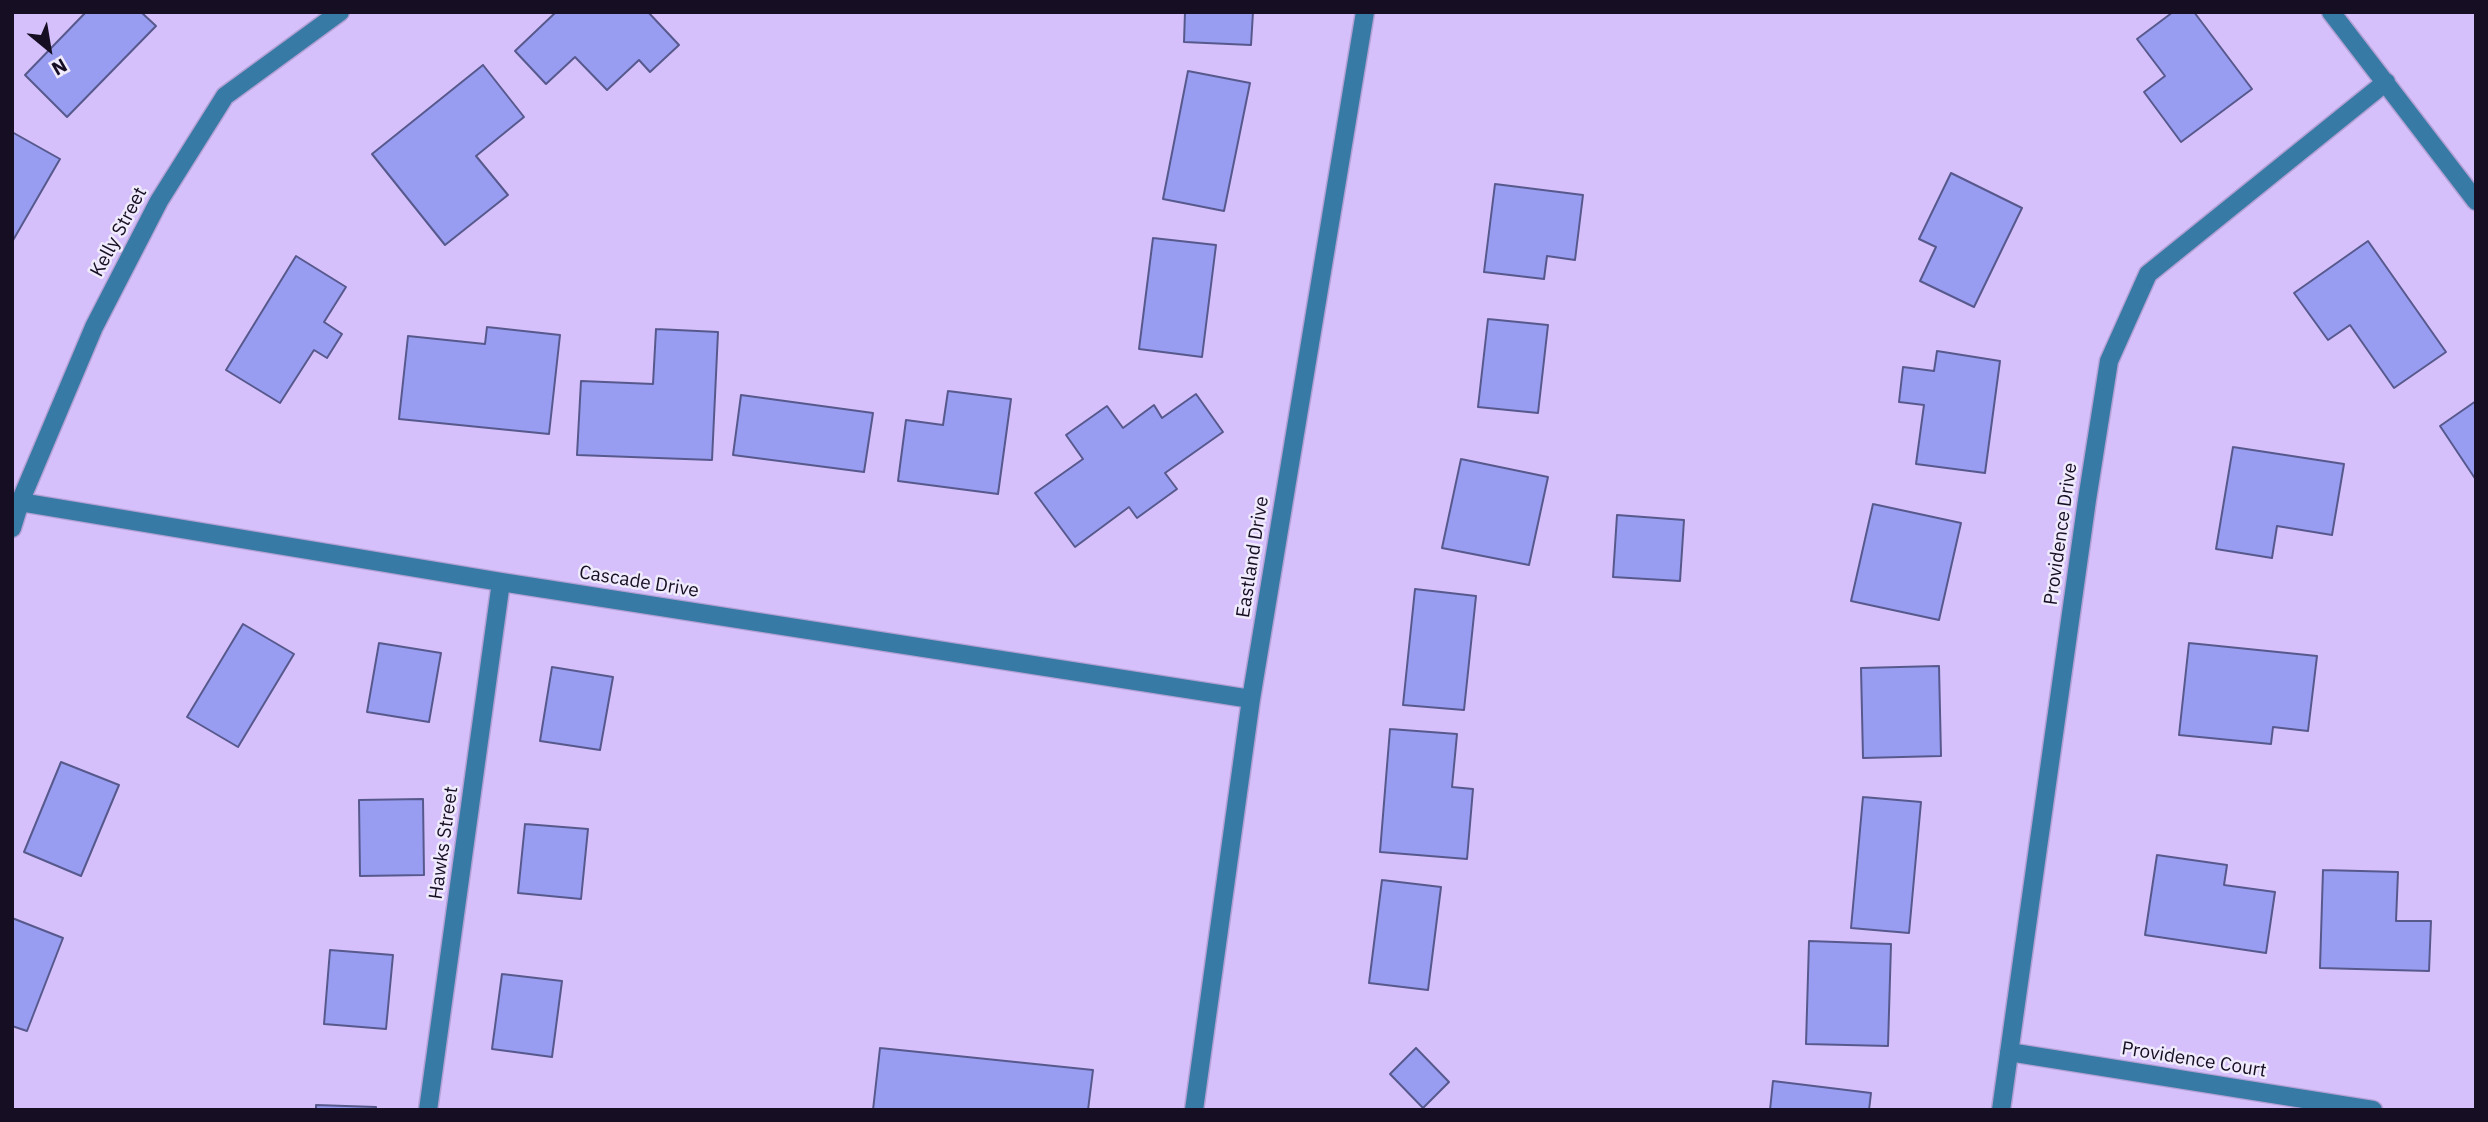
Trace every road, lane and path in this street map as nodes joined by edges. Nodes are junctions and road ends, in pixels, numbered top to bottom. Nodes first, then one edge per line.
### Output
1 (340, 12) edge
2 (1365, 12) edge
3 (2331, 12) edge
4 (2386, 82) junction
5 (2476, 201) edge
6 (20, 502) junction
7 (12, 528) edge
8 (501, 582) junction
9 (1251, 699) junction
10 (2009, 1052) junction
11 (428, 1110) edge
12 (1194, 1110) edge
13 (2001, 1110) edge
14 (2373, 1110) edge

1 - 6 street, Kelly Street
2 - 9 street, Eastland Drive
3 - 4 street
4 - 5 street
4 - 10 street, Providence Drive
6 - 7 street, Kelly Street
6 - 8 street, Cascade Drive
8 - 9 street, Cascade Drive
8 - 11 street, Hawks Street
9 - 12 street, Eastland Drive
10 - 13 street, Providence Drive
10 - 14 street, Providence Court

